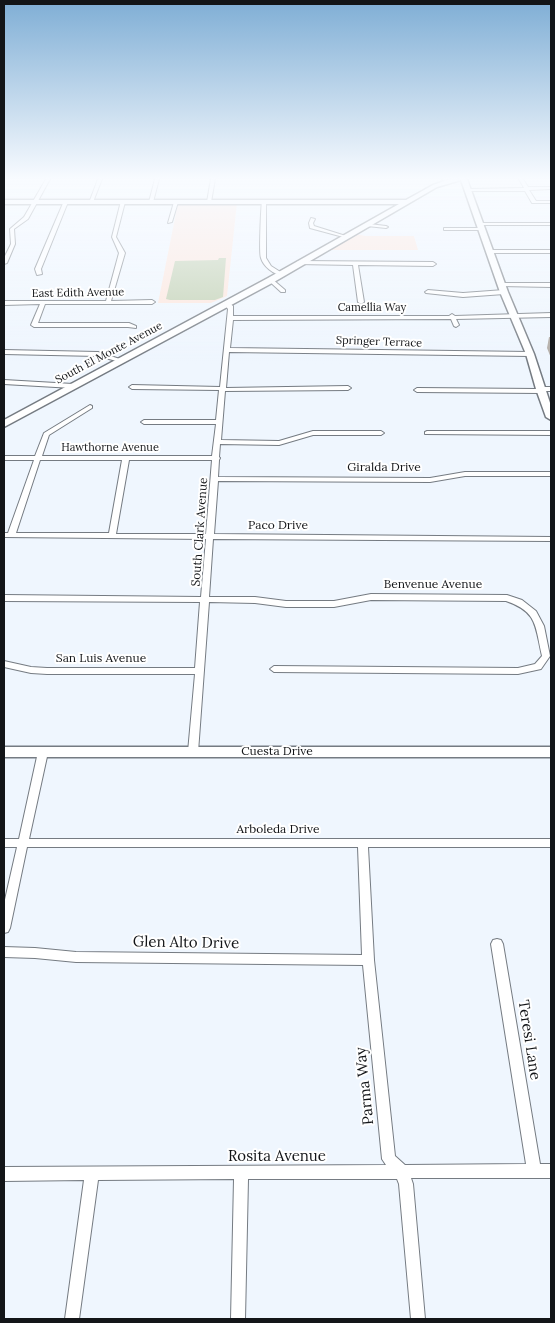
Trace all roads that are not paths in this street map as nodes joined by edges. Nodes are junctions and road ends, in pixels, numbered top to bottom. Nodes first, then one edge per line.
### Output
1 (13, 241) edge
2 (50, 241) edge
3 (116, 241) edge
4 (263, 241) edge
5 (340, 241) edge
6 (487, 241) edge
7 (490, 252) junction
8 (551, 252) edge
9 (4, 263) edge
10 (299, 263) junction
11 (355, 264) junction
12 (433, 264) dead end
13 (39, 274) dead end
14 (280, 274) junction
15 (271, 280) junction
16 (551, 285) edge
17 (503, 289) junction
18 (284, 291) dead end
19 (428, 292) dead end
20 (108, 302) junction
21 (152, 302) dead end
22 (360, 302) dead end
23 (4, 303) edge
24 (43, 303) junction
25 (224, 305) junction
26 (551, 315) edge
27 (230, 316) junction
28 (452, 316) junction
29 (514, 316) junction
30 (456, 325) dead end
31 (134, 327) dead end
32 (227, 350) junction
33 (4, 352) edge
34 (530, 354) junction
35 (120, 360) junction
36 (4, 382) edge
37 (73, 386) junction
38 (132, 387) dead end
39 (348, 388) dead end
40 (222, 389) junction
41 (551, 389) edge
42 (417, 390) dead end
43 (540, 390) junction
44 (90, 407) dead end
45 (551, 417) edge
46 (144, 422) dead end
47 (219, 422) junction
48 (4, 424) edge
49 (381, 433) dead end
50 (427, 433) dead end
51 (551, 433) edge
52 (218, 442) junction
53 (4, 458) edge
54 (37, 458) junction
55 (126, 458) junction
56 (217, 458) junction
57 (551, 474) edge
58 (216, 479) junction
59 (8, 535) edge
60 (112, 536) junction
61 (210, 537) junction
62 (551, 539) edge
63 (4, 598) edge
64 (206, 600) junction
65 (4, 664) edge
66 (274, 669) dead end
67 (200, 671) junction
68 (4, 752) edge
69 (42, 752) junction
70 (193, 752) junction
71 (551, 752) edge
72 (4, 842) edge
73 (23, 843) junction
74 (363, 843) junction
75 (551, 843) edge
76 (4, 928) edge
77 (497, 944) dead end
78 (4, 952) edge
79 (368, 960) junction
80 (534, 1171) junction
81 (551, 1171) edge
82 (402, 1172) junction
83 (92, 1173) junction
84 (4, 1174) edge
85 (241, 1174) junction
86 (72, 1319) edge
87 (238, 1319) edge
88 (418, 1319) edge

1 - 9 street
2 - 13 street
3 - 20 street
4 - 14 street
5 - 10 street, South El Monte Avenue
6 - 7 street
7 - 8 street
7 - 17 street
10 - 11 street
10 - 14 street, South El Monte Avenue
11 - 12 street
11 - 22 street
14 - 15 street, South El Monte Avenue
15 - 18 street
15 - 25 street, South El Monte Avenue
16 - 17 street
17 - 19 street
17 - 29 street
20 - 21 street, East Edith Avenue
20 - 24 street, East Edith Avenue
23 - 24 street, East Edith Avenue
24 - 31 street
25 - 27 street
25 - 35 street, South El Monte Avenue
26 - 29 street, Camellia Way
27 - 28 street, Camellia Way
27 - 32 street, South Clark Avenue
28 - 29 street, Camellia Way
28 - 30 street
29 - 34 street
32 - 34 street, Springer Terrace
32 - 40 street, South Clark Avenue
33 - 35 street
34 - 43 street
35 - 37 street, South El Monte Avenue
36 - 37 street
37 - 48 street, South El Monte Avenue
38 - 40 street
39 - 40 street
40 - 47 street, South Clark Avenue
41 - 43 street
42 - 43 street
43 - 45 street
44 - 54 street
46 - 47 street
47 - 52 street, South Clark Avenue
49 - 52 street
50 - 51 street
52 - 56 street, South Clark Avenue
53 - 54 street, Hawthorne Avenue
54 - 55 street, Hawthorne Avenue
54 - 59 street
55 - 56 street, Hawthorne Avenue
55 - 60 street
56 - 58 street, South Clark Avenue
57 - 58 street, Giralda Drive
58 - 61 street, South Clark Avenue
59 - 60 street, Paco Drive
60 - 61 street, Paco Drive
61 - 62 street, Paco Drive
61 - 64 street, South Clark Avenue
63 - 64 street, Benvenue Avenue
64 - 66 street, Benvenue Avenue
64 - 67 street, South Clark Avenue
65 - 67 street, San Luis Avenue
67 - 70 street, South Clark Avenue
68 - 69 street, Cuesta Drive
69 - 70 street, Cuesta Drive
69 - 73 street
70 - 71 street, Cuesta Drive
72 - 73 street, Arboleda Drive
73 - 74 street, Arboleda Drive
73 - 76 street
74 - 75 street, Arboleda Drive
74 - 79 street, Parma Way
77 - 80 street, Teresi Lane
78 - 79 street, Glen Alto Drive
79 - 82 street, Parma Way
80 - 81 street, Rosita Avenue
80 - 82 street, Rosita Avenue
82 - 85 street, Rosita Avenue
82 - 88 street, Parma Way
83 - 84 street, Rosita Avenue
83 - 85 street, Rosita Avenue
83 - 86 street
85 - 87 street

